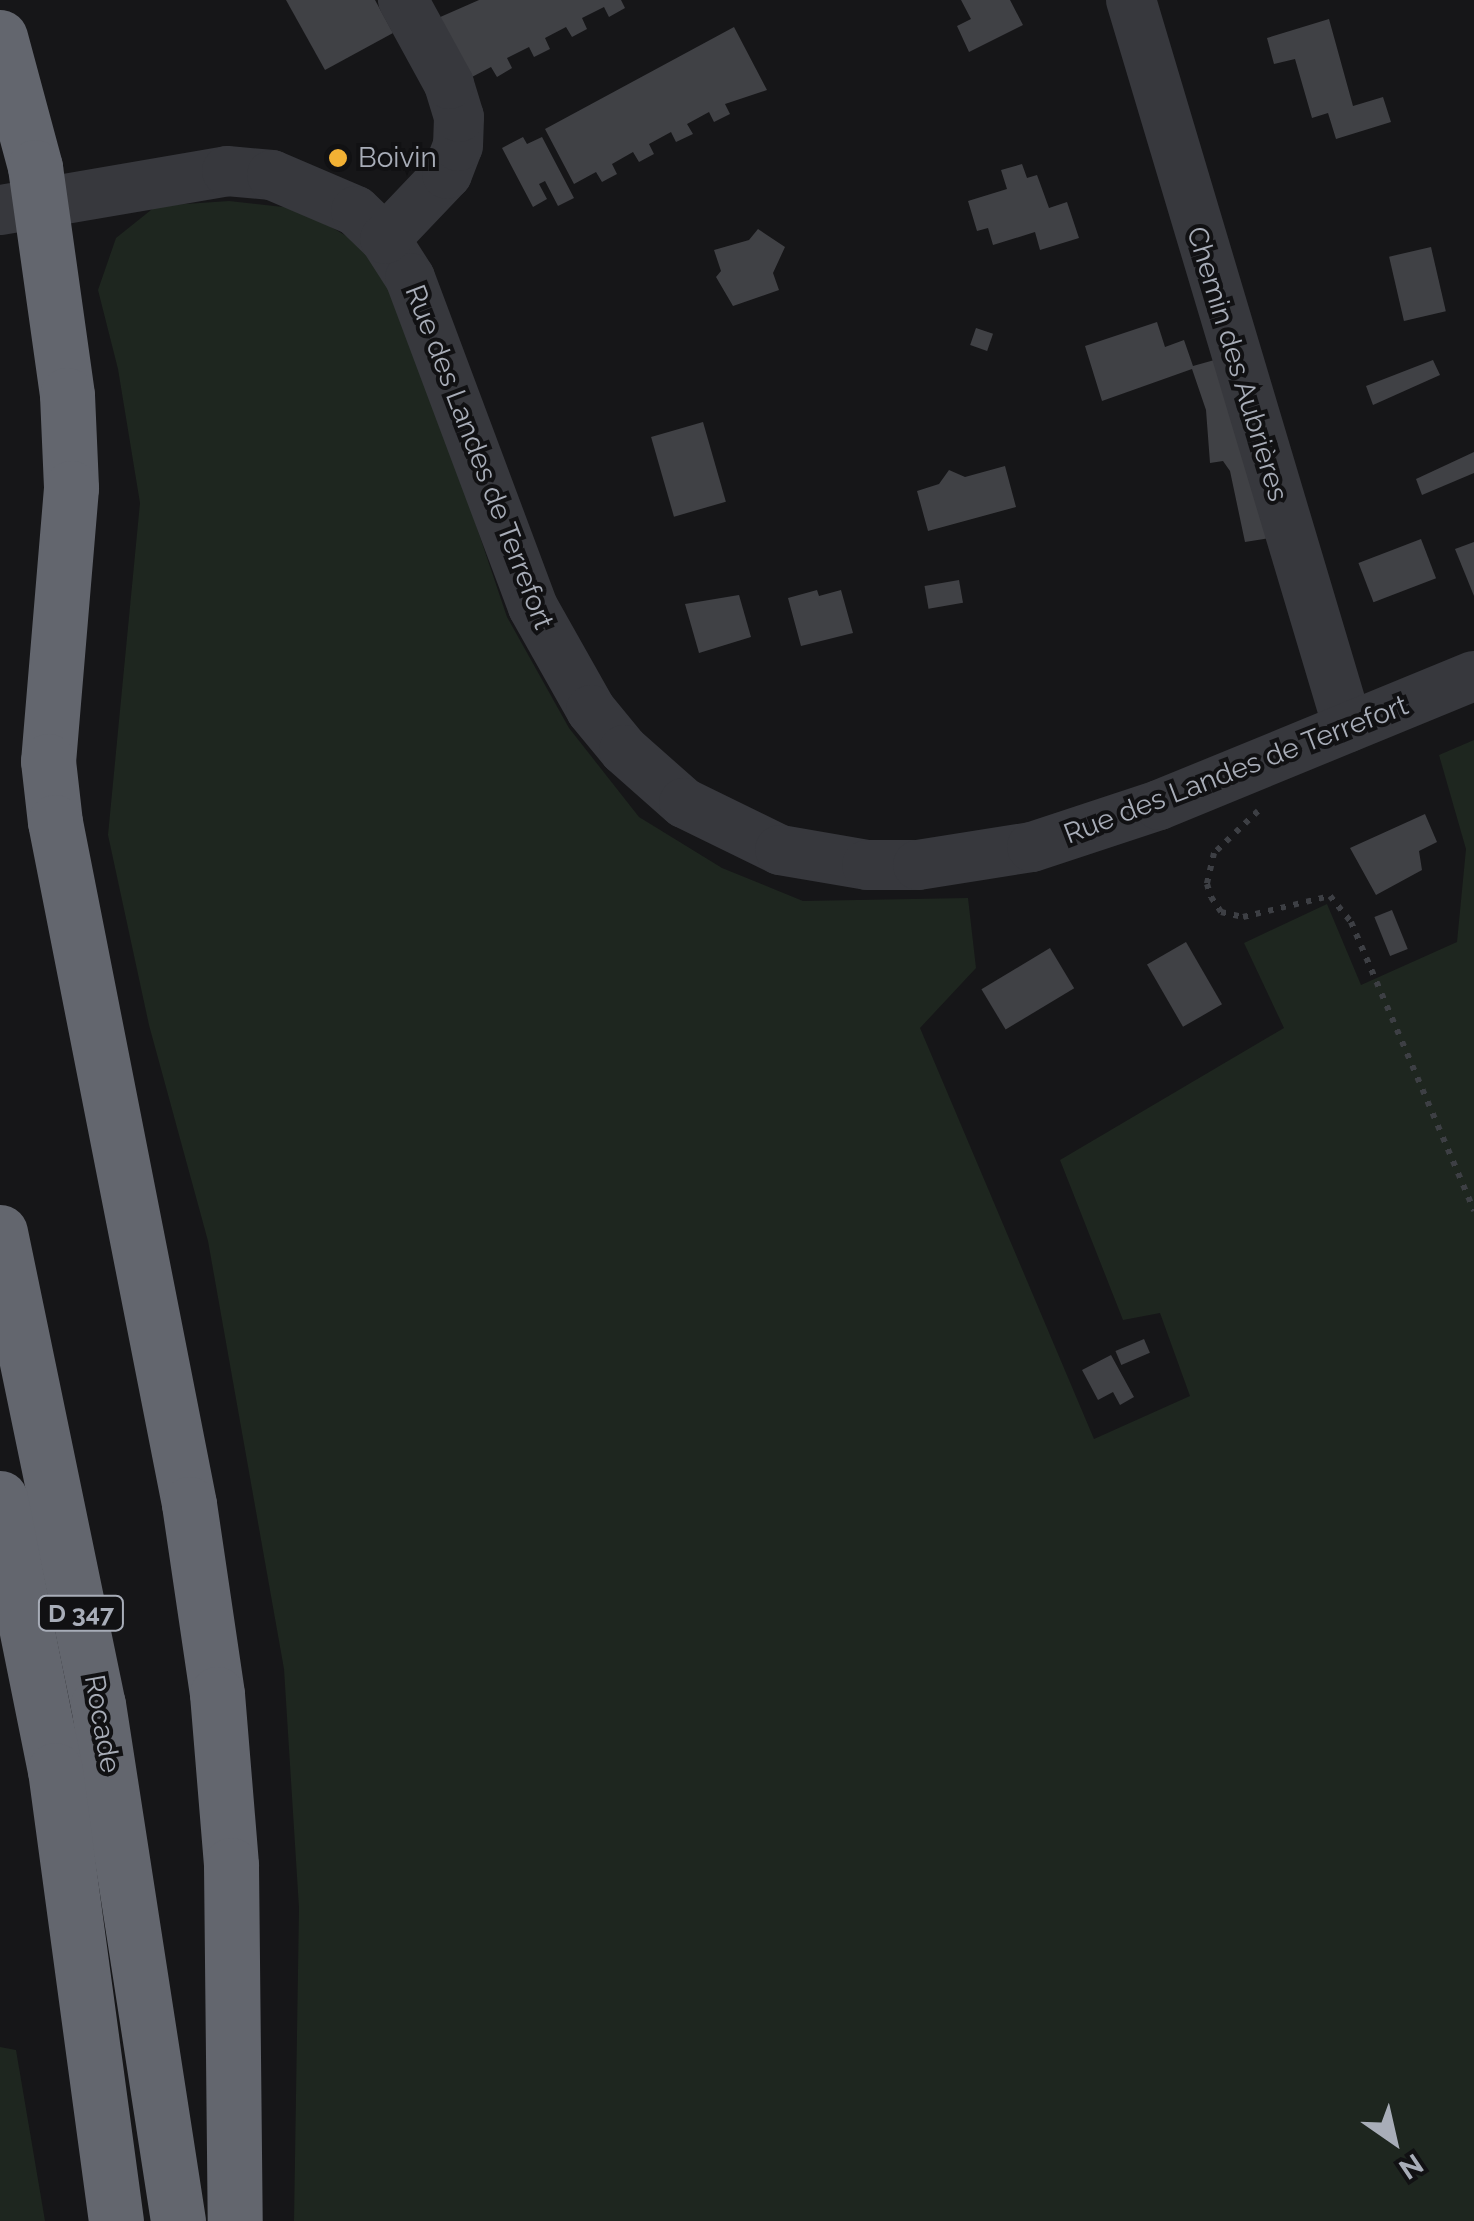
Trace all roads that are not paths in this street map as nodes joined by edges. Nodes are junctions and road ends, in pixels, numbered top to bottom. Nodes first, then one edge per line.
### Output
1 (403, 0) edge
2 (1131, 0) edge
3 (0, 37) edge
4 (19, 205) edge
5 (385, 238) junction
6 (1474, 676) edge
7 (1348, 727) junction
8 (0, 1232) edge
9 (0, 1498) edge
10 (0, 1633) edge
11 (56, 1770) junction
12 (116, 2221) edge
13 (178, 2221) edge
14 (235, 2221) edge

1 - 5 street
2 - 7 street, Chemin des Aubrières
3 - 4 highway
4 - 5 street, Rue des Landes de Terrefort
4 - 14 highway
5 - 7 street, Rue des Landes de Terrefort
6 - 7 street, Rue des Landes de Terrefort
8 - 13 highway, Rocade / D 347
9 - 11 highway, D 347
10 - 11 highway
11 - 12 highway, D 347

